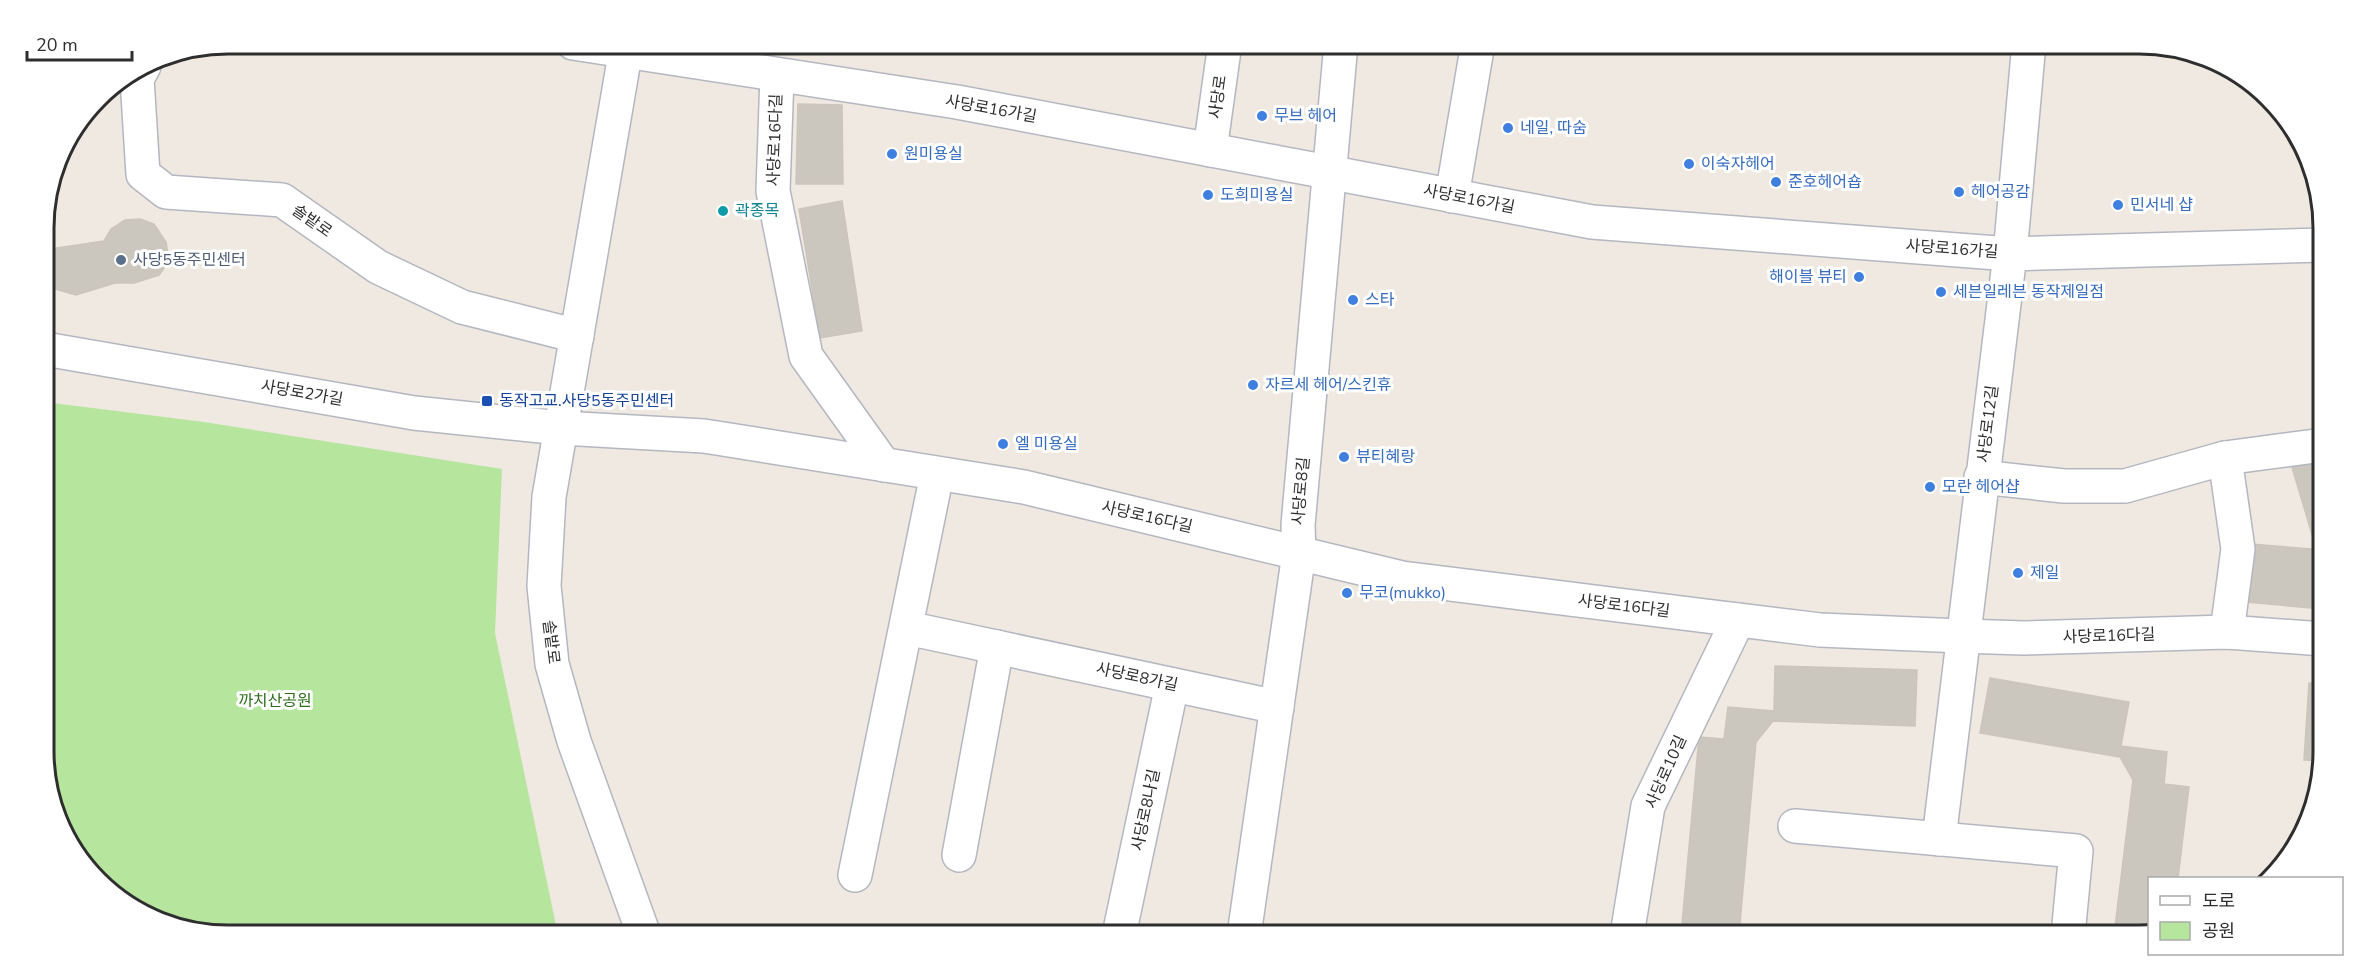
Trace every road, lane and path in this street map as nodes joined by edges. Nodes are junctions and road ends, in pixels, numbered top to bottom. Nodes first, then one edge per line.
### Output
1 (625, 54) edge
2 (660, 54) edge
3 (1224, 54) edge
4 (1340, 54) edge
5 (1476, 54) edge
6 (2028, 54) edge
7 (777, 75) junction
8 (137, 79) edge
9 (1210, 150) junction
10 (1330, 172) junction
11 (1452, 196) junction
12 (2313, 245) edge
13 (2010, 254) junction
14 (577, 336) junction
15 (54, 351) edge
16 (561, 428) junction
17 (2313, 446) edge
18 (2225, 458) junction
19 (884, 465) junction
20 (937, 474) junction
21 (1981, 477) junction
22 (1299, 553) junction
23 (1738, 620) junction
24 (907, 627) junction
25 (2227, 632) junction
26 (1962, 636) junction
27 (2313, 638) edge
28 (997, 647) junction
29 (1172, 685) junction
30 (1277, 706) junction
31 (1795, 826) dead end
32 (1939, 839) junction
33 (959, 855) dead end
34 (855, 875) dead end
35 (640, 925) edge
36 (1121, 925) edge
37 (1245, 925) edge
38 (1629, 925) edge
39 (2069, 925) edge

1 - 14 street, 솔밭로
2 - 7 street, 사당로16가길
3 - 9 street, 사당로
4 - 10 street, 사당로8길
5 - 11 street
6 - 13 street, 사당로12길
7 - 9 street, 사당로16가길
7 - 19 street, 사당로16다길
8 - 14 street, 솔밭로
9 - 10 street, 사당로16가길
10 - 11 street, 사당로16가길
10 - 22 street, 사당로8길
11 - 13 street, 사당로16가길
12 - 13 street, 사당로16가길
13 - 21 street, 사당로12길
14 - 16 street, 솔밭로
15 - 16 street, 사당로2가길
16 - 19 street, 사당로16다길
16 - 35 street, 솔밭로
17 - 18 street
18 - 21 street
18 - 25 street
19 - 20 street, 사당로16다길
20 - 22 street, 사당로16다길
20 - 24 street
21 - 26 street, 사당로12길
22 - 23 street, 사당로16다길
22 - 30 street, 사당로8길
23 - 26 street, 사당로16다길
23 - 38 street, 사당로10길
24 - 28 street, 사당로8가길
24 - 34 street
25 - 26 street, 사당로16다길
25 - 27 street, 사당로16다길
26 - 32 street, 사당로12길
28 - 29 street, 사당로8가길
28 - 33 street
29 - 30 street, 사당로8가길
29 - 36 street, 사당로8나길
30 - 37 street, 사당로8길
31 - 32 street
32 - 39 street

